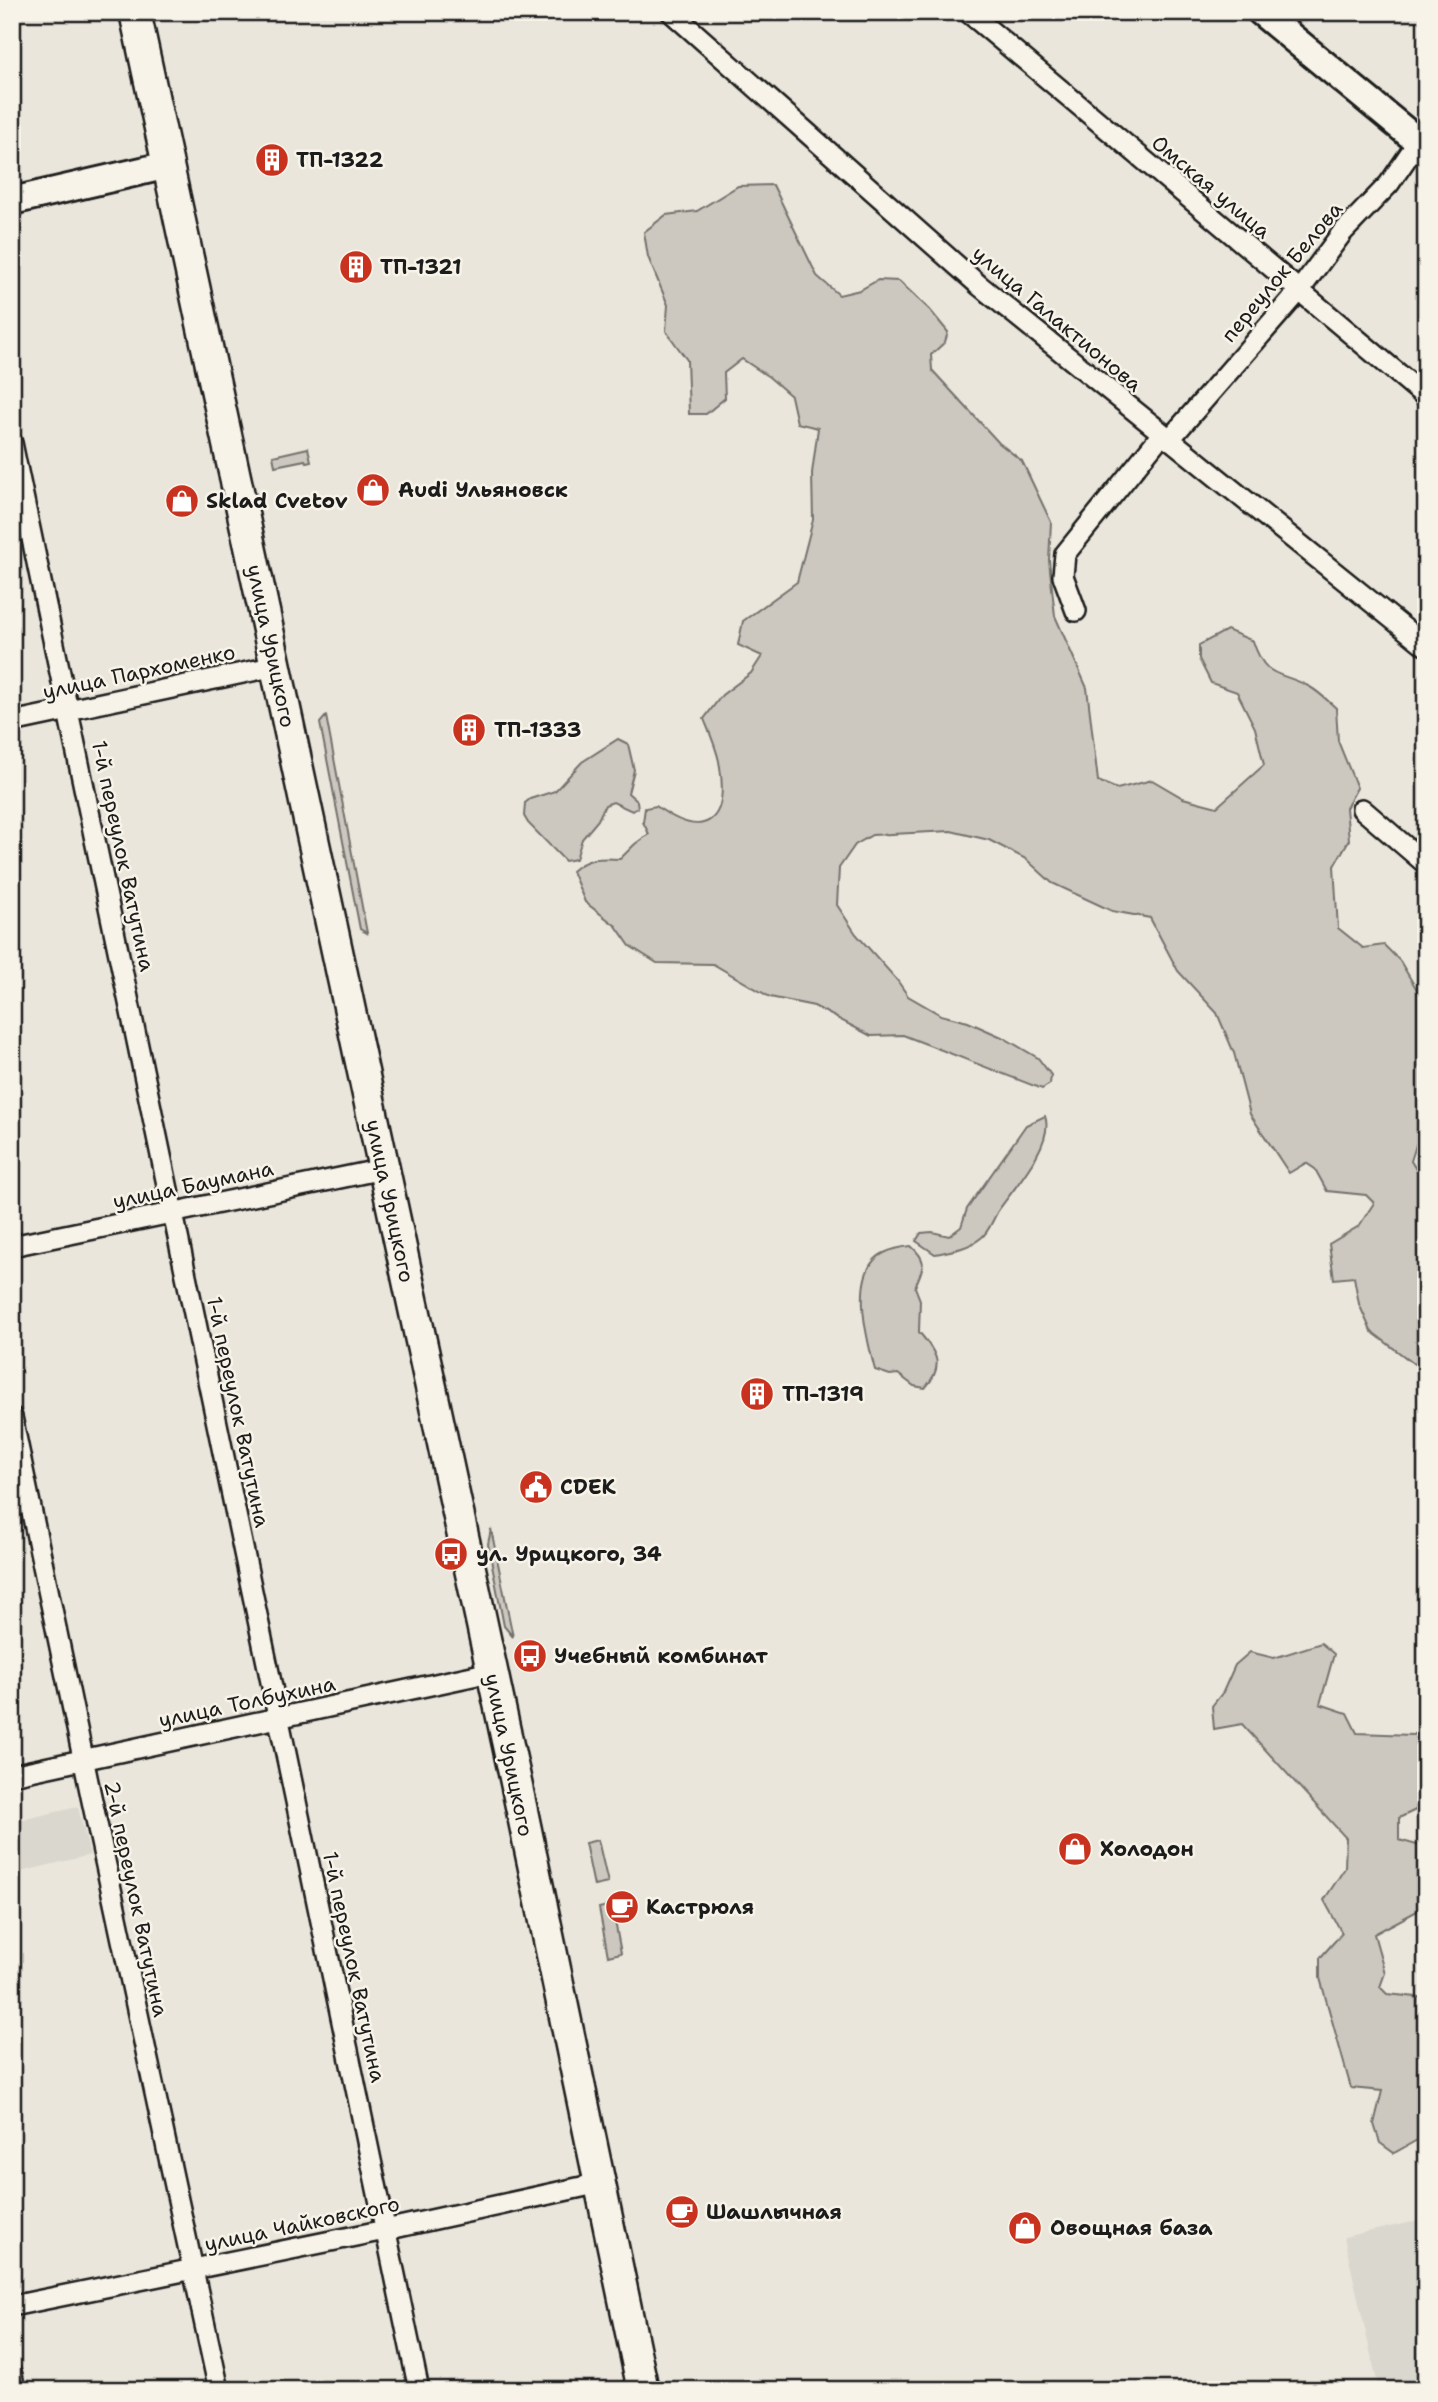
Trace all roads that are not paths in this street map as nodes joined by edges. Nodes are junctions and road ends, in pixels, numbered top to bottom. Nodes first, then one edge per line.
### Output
1 (135, 12) edge
2 (671, 12) edge
3 (968, 12) edge
4 (1261, 12) edge
5 (1423, 140) edge
6 (168, 165) junction
7 (12, 201) edge
8 (1298, 290) junction
9 (1426, 397) edge
10 (1166, 437) junction
11 (12, 443) edge
12 (1076, 611) dead end
13 (1426, 646) edge
14 (276, 666) junction
15 (70, 710) junction
16 (12, 722) edge
17 (1362, 809) dead end
18 (1426, 864) edge
19 (383, 1169) junction
20 (173, 1212) junction
21 (12, 1246) edge
22 (12, 1416) edge
23 (491, 1672) junction
24 (279, 1718) junction
25 (83, 1760) junction
26 (12, 1775) edge
27 (600, 2183) junction
28 (385, 2230) junction
29 (193, 2269) junction
30 (12, 2306) edge
31 (12, 2375) edge
32 (15, 2390) edge
33 (219, 2390) edge
34 (419, 2390) edge
35 (643, 2390) edge

1 - 6 main road, улица Урицкого
2 - 10 street, улица Галактионова
3 - 8 street, Омская улица
4 - 5 street
5 - 8 street, переулок Белова
6 - 7 street
6 - 14 main road, улица Урицкого
8 - 9 street, Омская улица
8 - 10 street, переулок Белова
10 - 12 street, переулок Белова
10 - 13 street, улица Галактионова
11 - 15 street, 1-й переулок Ватутина
14 - 15 street, улица Пархоменко
14 - 19 main road, улица Урицкого
15 - 16 street, улица Пархоменко
15 - 20 street, 1-й переулок Ватутина
17 - 18 street
19 - 20 street, улица Баумана
19 - 23 main road, улица Урицкого
20 - 21 street, улица Баумана
20 - 24 street, 1-й переулок Ватутина
22 - 25 street, 2-й переулок Ватутина
23 - 24 street, улица Толбухина
23 - 27 main road, улица Урицкого
24 - 25 street, улица Толбухина
24 - 28 street, 1-й переулок Ватутина
25 - 26 street, улица Толбухина
25 - 29 street, 2-й переулок Ватутина
27 - 28 street, улица Чайковского
27 - 35 main road, улица Урицкого
28 - 29 street, улица Чайковского
28 - 34 street, 1-й переулок Ватутина
29 - 30 street, улица Чайковского
29 - 33 street, 2-й переулок Ватутина
31 - 32 street

